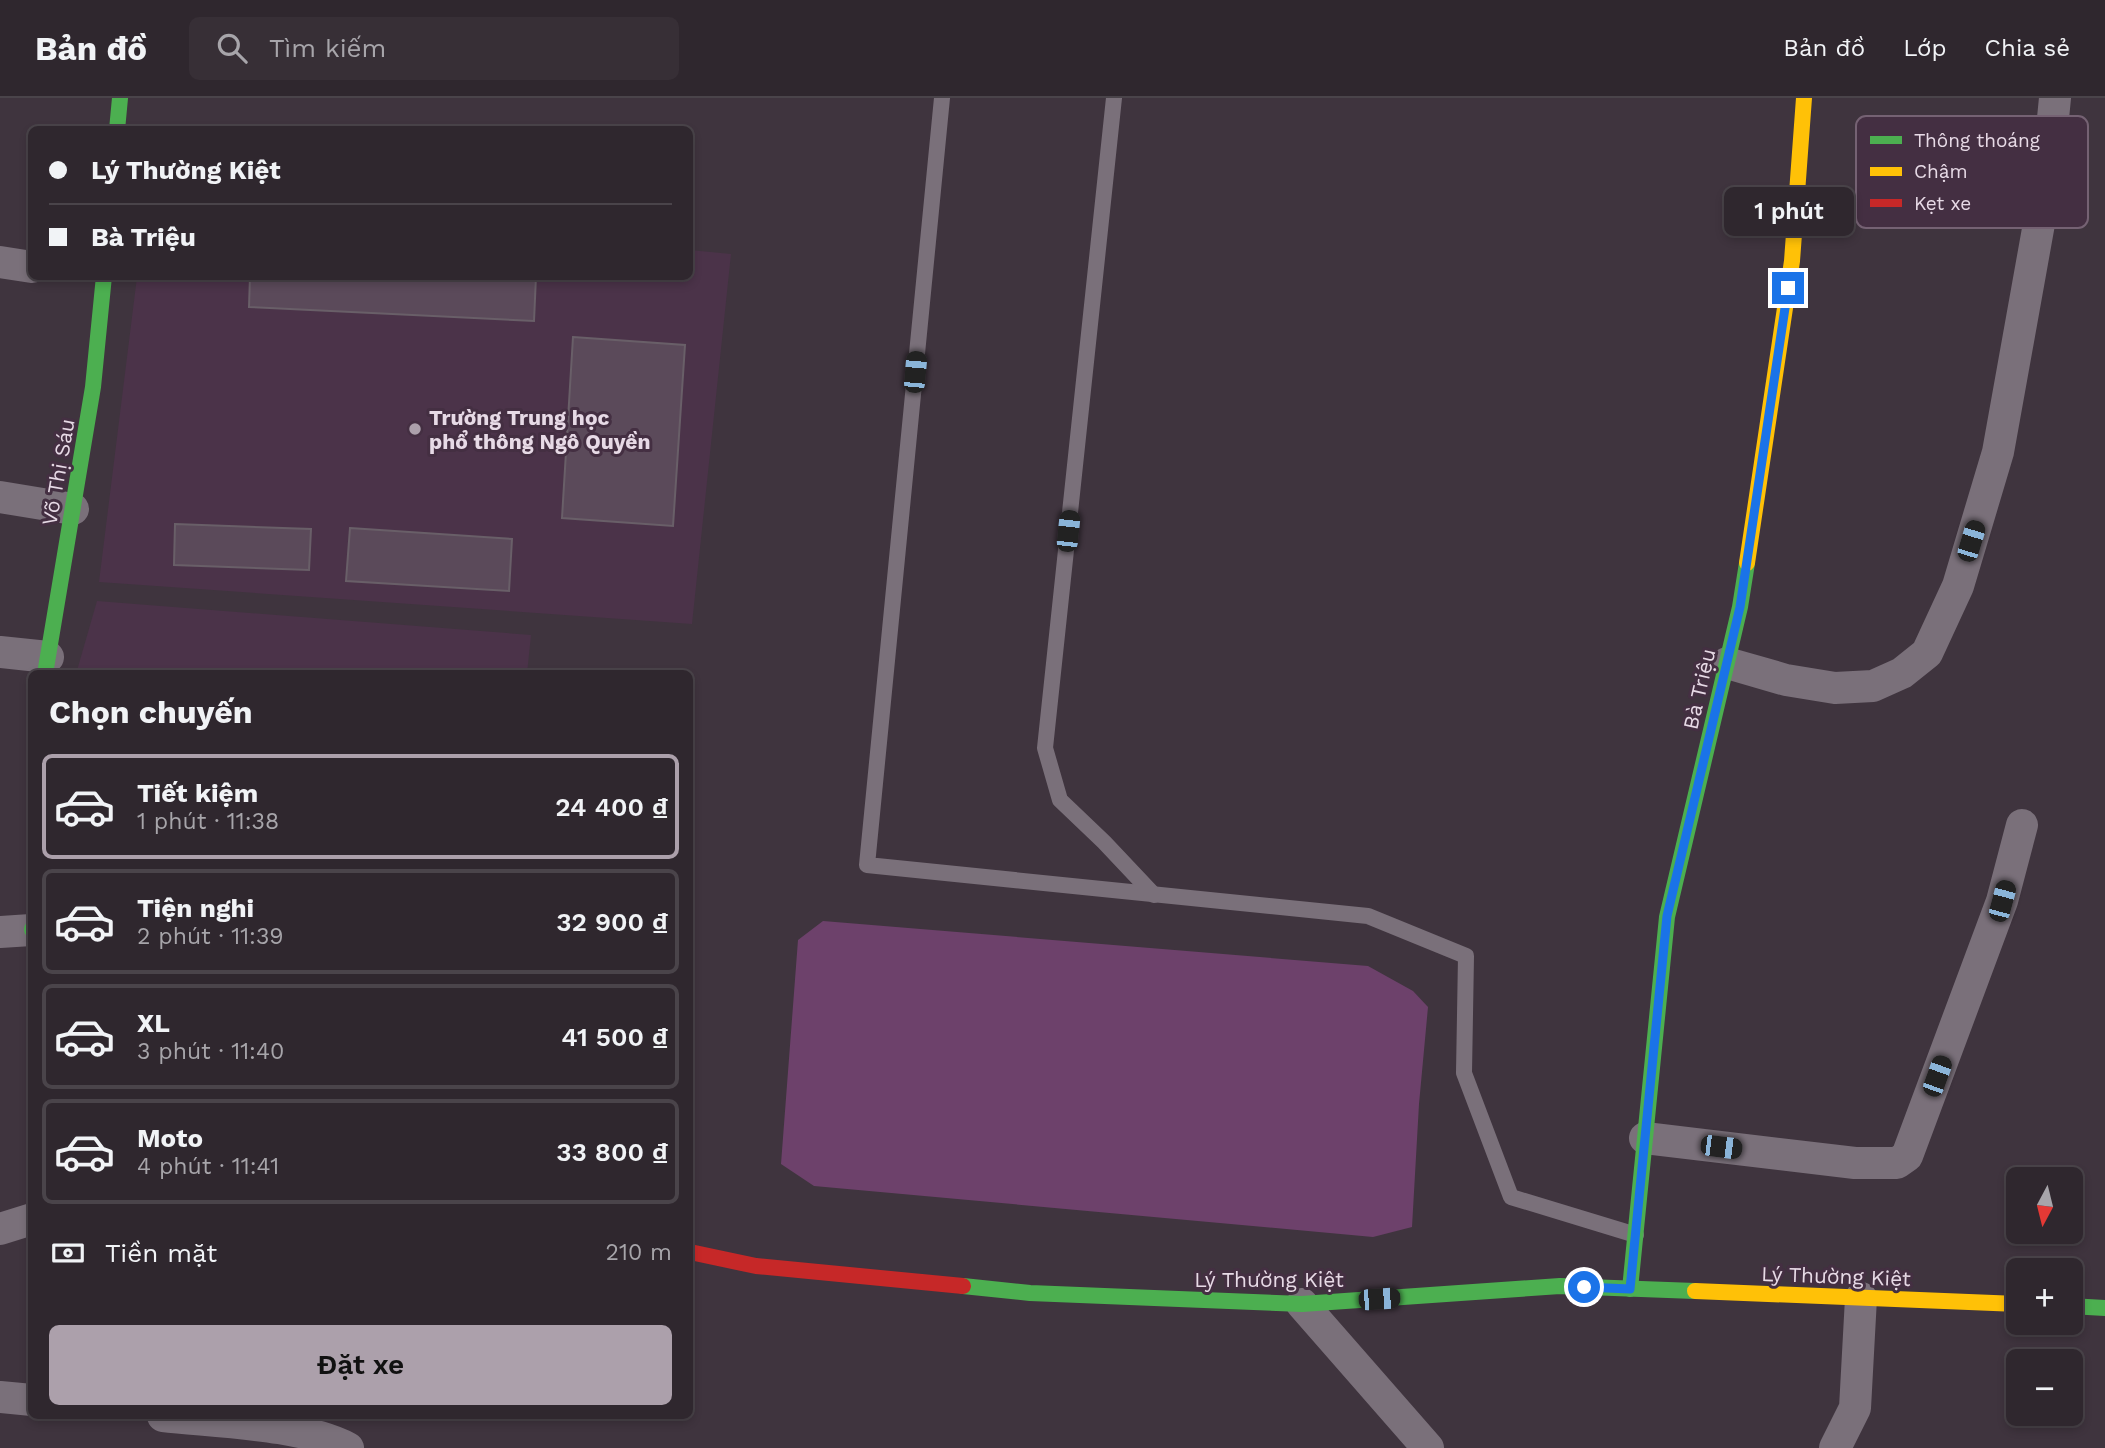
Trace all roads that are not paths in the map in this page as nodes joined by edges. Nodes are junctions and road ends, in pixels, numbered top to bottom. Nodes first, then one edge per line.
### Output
1 (120, 98) edge
2 (942, 98) edge
3 (1114, 98) edge
4 (1804, 98) edge
5 (2055, 98) edge
6 (2053, 116) edge
7 (117, 126) edge
8 (2038, 228) edge
9 (0, 262) edge
10 (28, 266) edge
11 (102, 280) edge
12 (0, 497) edge
13 (73, 509) junction
14 (0, 652) edge
15 (1727, 663) junction
16 (46, 665) edge
17 (2022, 825) dead end
18 (1154, 894) junction
19 (28, 929) edge
20 (0, 932) edge
21 (1645, 1138) junction
22 (28, 1220) edge
23 (0, 1229) edge
24 (1636, 1235) junction
25 (693, 1253) edge
26 (1630, 1289) junction
27 (1861, 1298) junction
28 (1302, 1304) junction
29 (2006, 1304) edge
30 (2083, 1307) edge
31 (2105, 1308) edge
32 (0, 1397) edge
33 (28, 1400) edge
34 (190, 1419) edge
35 (348, 1448) edge
36 (1427, 1448) edge
37 (1835, 1448) edge

1 - 7 street
2 - 18 lane
3 - 18 lane
4 - 15 street, Bà Triệu
5 - 6 street
8 - 15 street
9 - 10 street
11 - 13 street, Võ Thị Sáu
12 - 13 street
13 - 16 street, Võ Thị Sáu
14 - 16 street
15 - 21 street, Bà Triệu
17 - 21 street
18 - 24 lane
19 - 20 street
21 - 24 street, Bà Triệu
22 - 23 street
24 - 26 street, Bà Triệu
25 - 28 street, Lý Thường Kiệt
26 - 27 street, Lý Thường Kiệt
26 - 28 street, Lý Thường Kiệt
27 - 29 street, Lý Thường Kiệt
27 - 37 street
28 - 36 street
30 - 31 street
32 - 33 street
34 - 35 street

